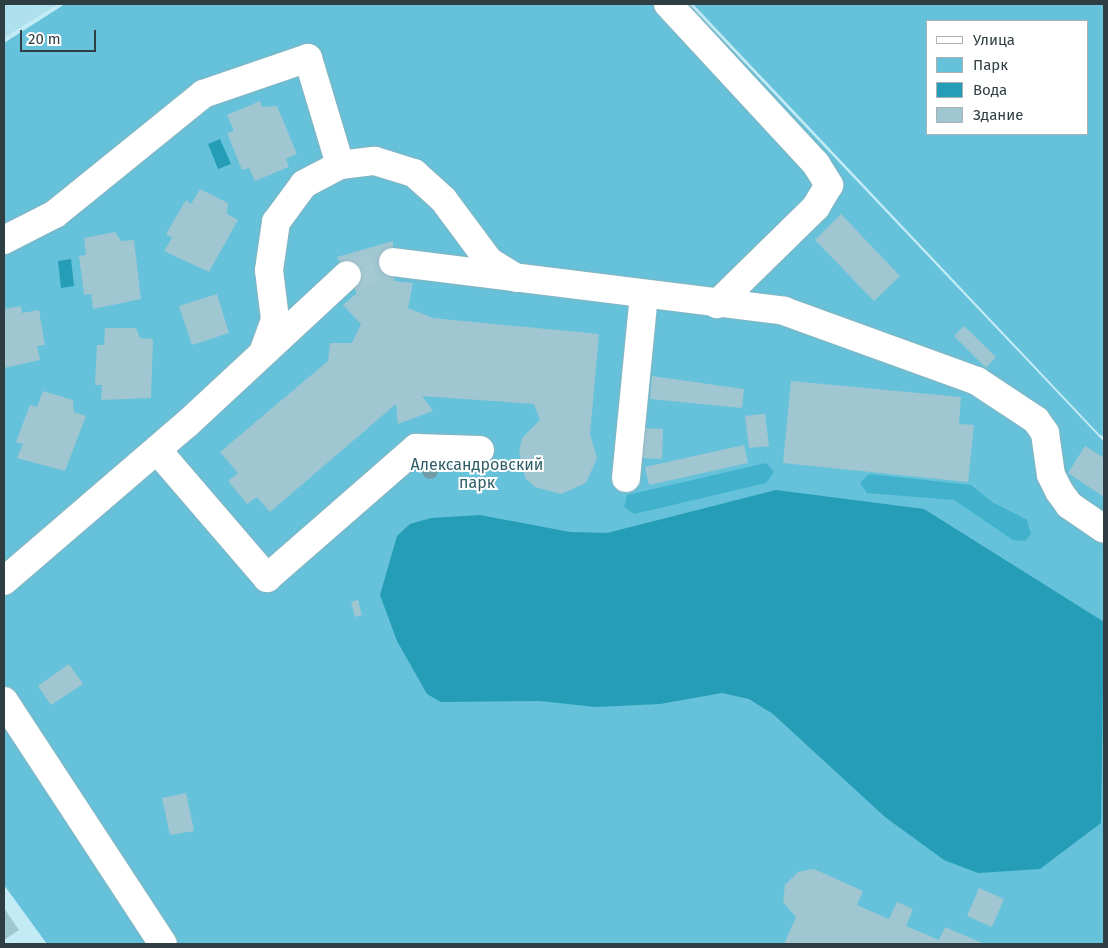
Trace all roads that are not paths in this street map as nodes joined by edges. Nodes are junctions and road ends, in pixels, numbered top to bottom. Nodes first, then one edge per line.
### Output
1 (668, 4) edge
2 (340, 165) junction
3 (4, 240) edge
4 (393, 262) tunnel mouth
5 (347, 274) tunnel mouth
6 (519, 280) junction
7 (644, 296) junction
8 (717, 304) junction
9 (260, 357) junction
10 (156, 450) junction
11 (480, 450) dead end
12 (626, 478) dead end
13 (1104, 529) edge
14 (4, 581) edge
15 (4, 701) edge
16 (163, 944) edge

1 - 8 lane
2 - 3 lane
2 - 6 lane
2 - 9 lane
4 - 6 lane
5 - 9 lane
6 - 7 lane
7 - 8 lane
7 - 12 lane
8 - 13 lane
9 - 10 lane
10 - 11 lane
10 - 14 lane
15 - 16 lane

